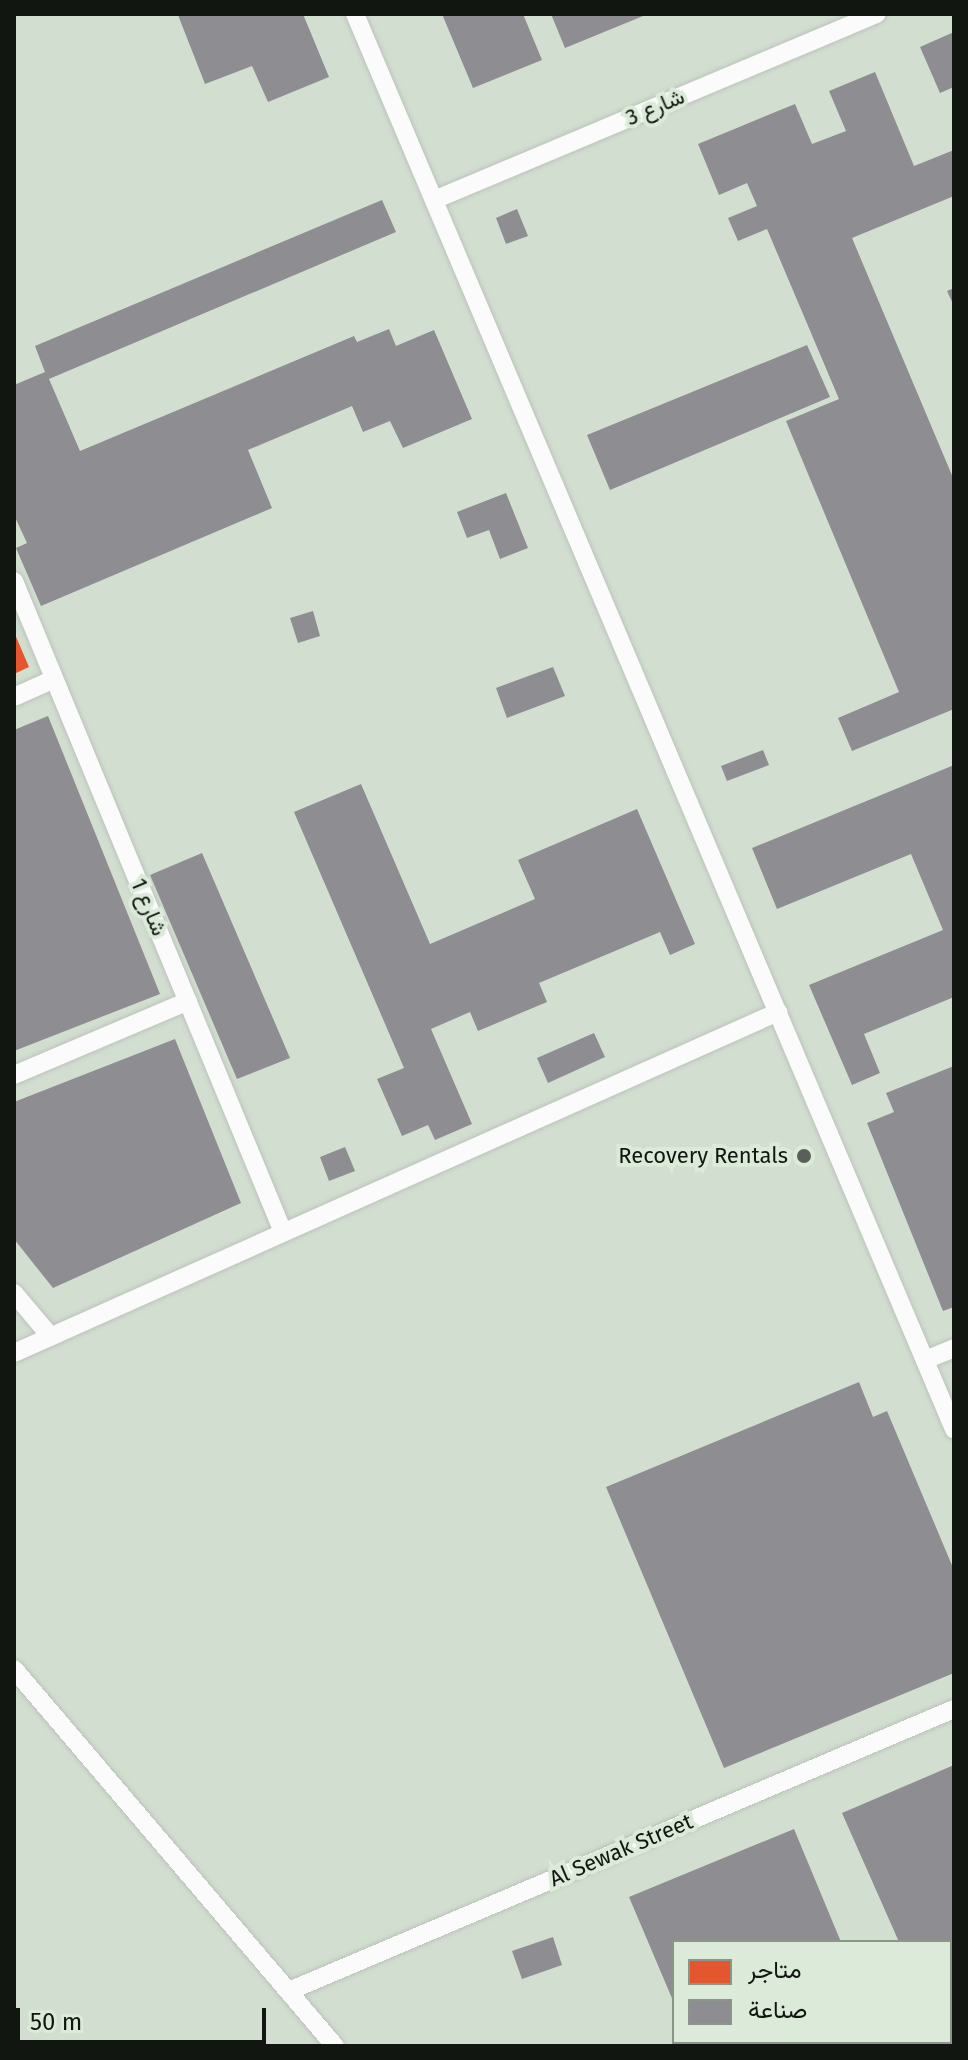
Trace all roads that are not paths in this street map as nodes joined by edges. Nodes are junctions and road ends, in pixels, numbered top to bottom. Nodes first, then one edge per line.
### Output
1 (355, 14) edge
2 (876, 14) edge
3 (434, 200) junction
4 (14, 581) edge
5 (54, 679) junction
6 (14, 697) edge
7 (188, 1001) junction
8 (778, 1012) junction
9 (14, 1075) edge
10 (283, 1232) junction
11 (14, 1293) edge
12 (51, 1337) junction
13 (954, 1348) edge
14 (14, 1353) edge
15 (925, 1360) junction
16 (954, 1429) edge
17 (14, 1669) edge
18 (954, 1709) edge
19 (289, 1991) junction
20 (335, 2046) edge

1 - 3 lane
2 - 3 lane, شارع 3
3 - 8 lane
4 - 5 lane, شارع 1
5 - 6 lane
5 - 7 lane, شارع 1
7 - 9 lane
7 - 10 lane, شارع 1
8 - 10 lane
8 - 15 lane
10 - 12 lane
11 - 12 lane
12 - 14 lane
13 - 15 lane
15 - 16 lane
17 - 19 lane
18 - 19 lane, Al Sewak Street
19 - 20 lane

